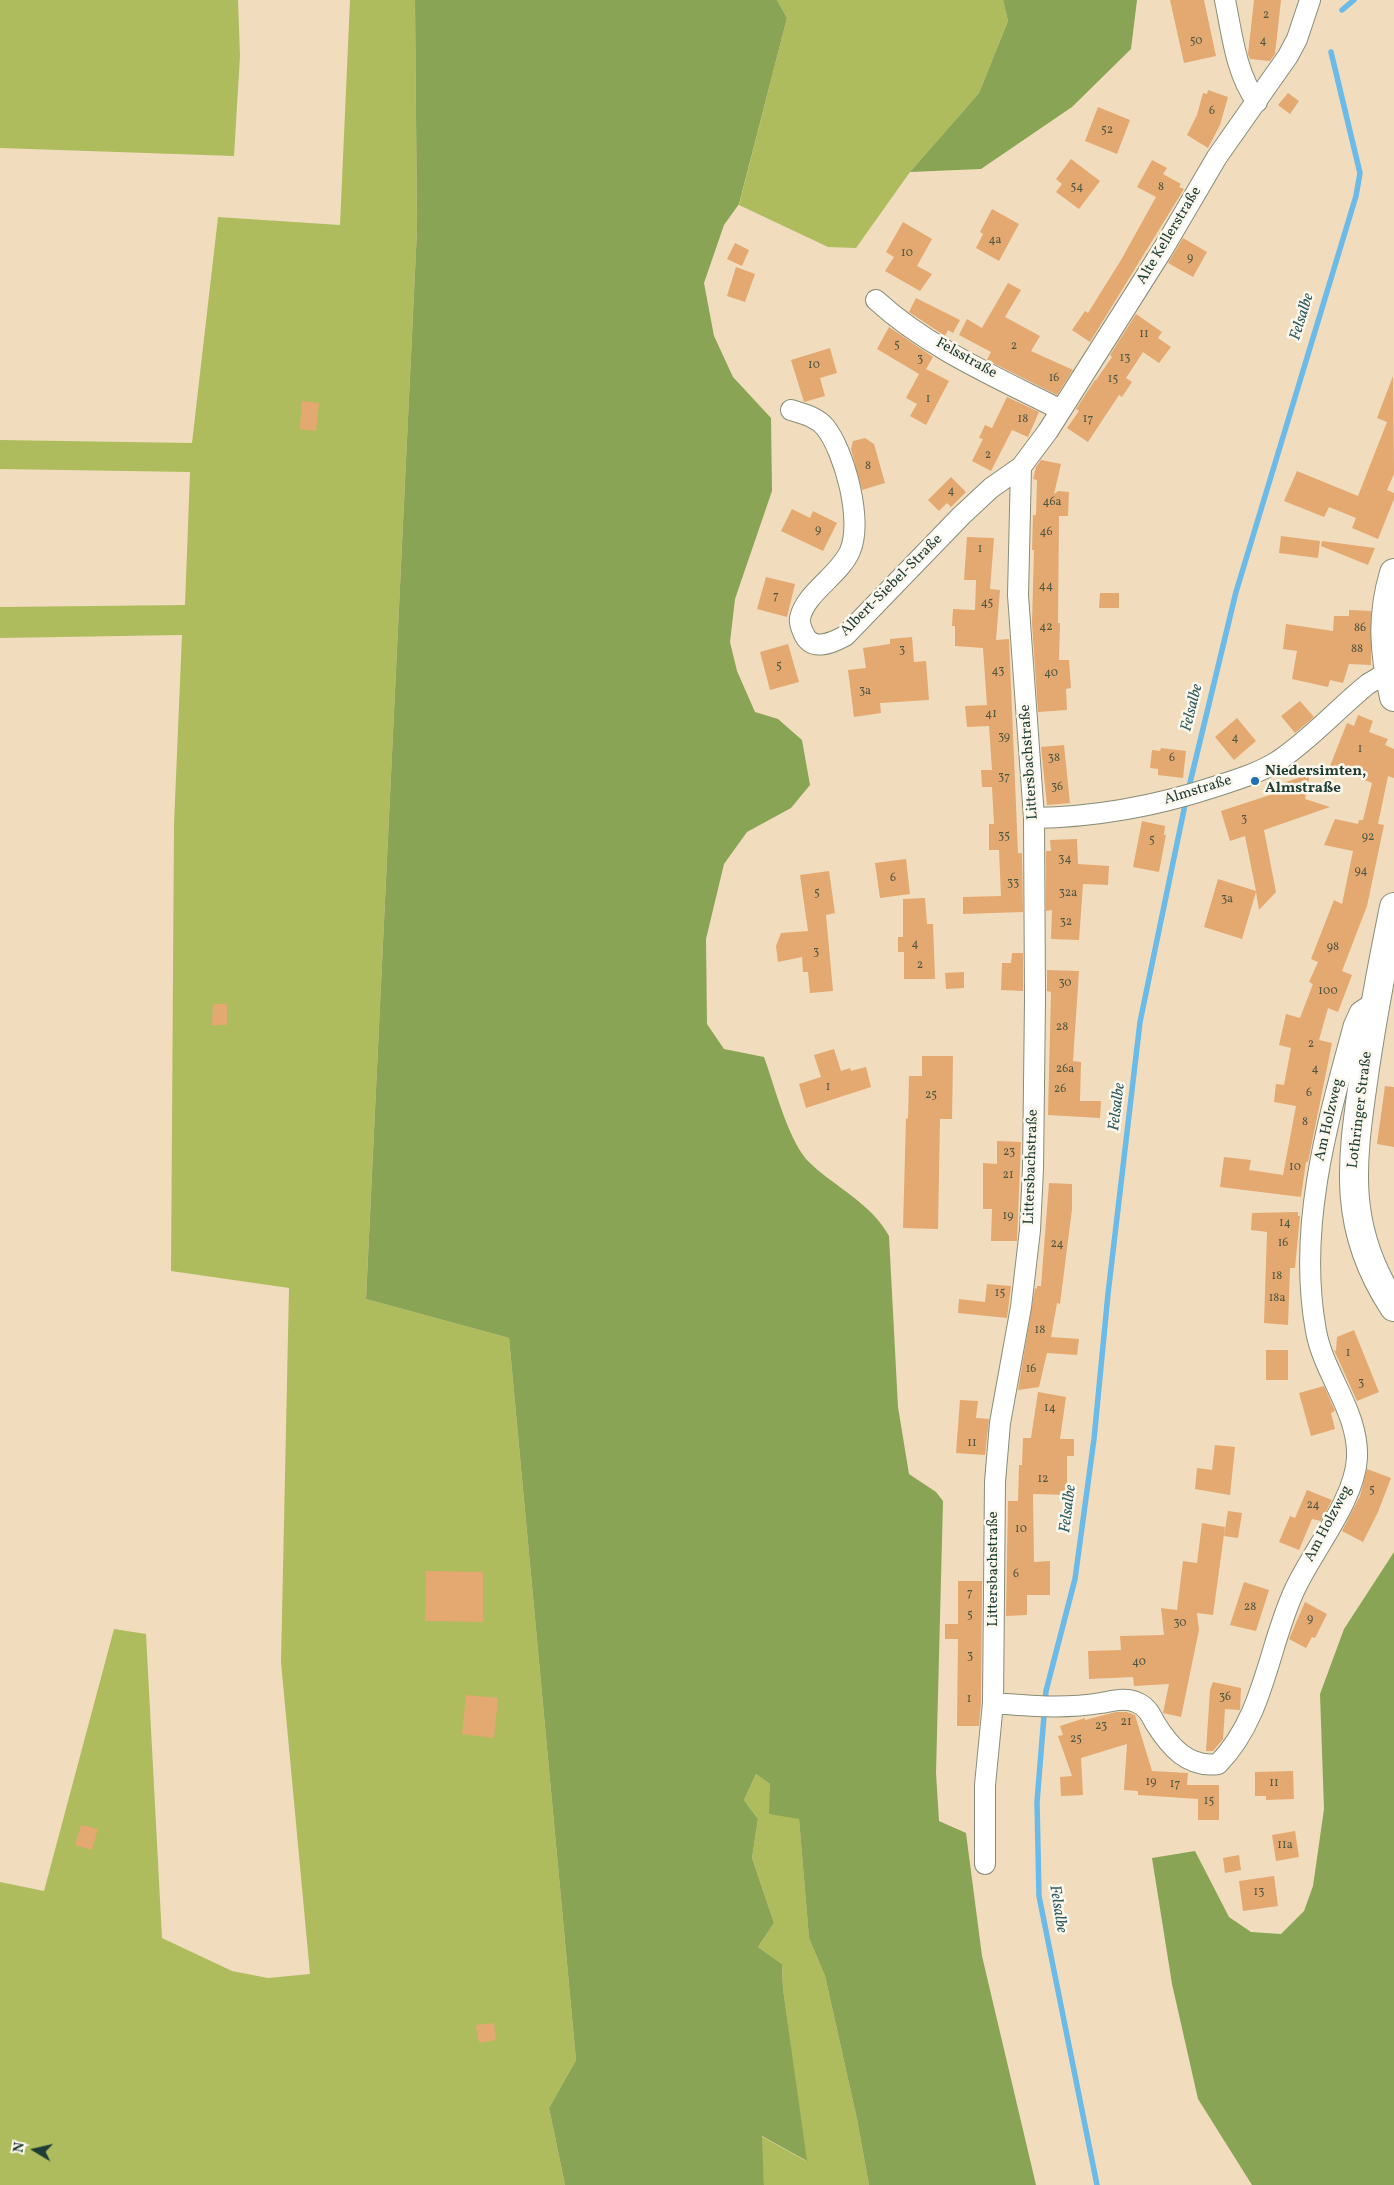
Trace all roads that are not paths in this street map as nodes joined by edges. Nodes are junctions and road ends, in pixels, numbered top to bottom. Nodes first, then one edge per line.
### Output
1 (1225, 0) edge
2 (1310, 0) edge
3 (1257, 102) junction
4 (876, 300) dead end
5 (791, 410) dead end
6 (1061, 410) junction
7 (1021, 467) junction
8 (1394, 573) edge
9 (1390, 647) edge
10 (1391, 686) edge
11 (1034, 818) junction
12 (1394, 907) edge
13 (1376, 1002) junction
14 (1394, 1307) edge
15 (993, 1703) junction
16 (984, 1864) dead end

1 - 3 street
2 - 3 street, Alte Kellerstraße
3 - 6 street, Alte Kellerstraße
4 - 6 street, Felsstraße
5 - 7 street, Albert-Siebel-Straße
6 - 7 street, Alte Kellerstraße
7 - 11 street, Littersbachstraße
8 - 9 main road
9 - 10 main road
10 - 11 street, Almstraße
11 - 15 street, Littersbachstraße
12 - 13 main road, Lothringer Straße
13 - 14 main road, Lothringer Straße
13 - 15 street, Am Holzweg
15 - 16 street, Littersbachstraße

